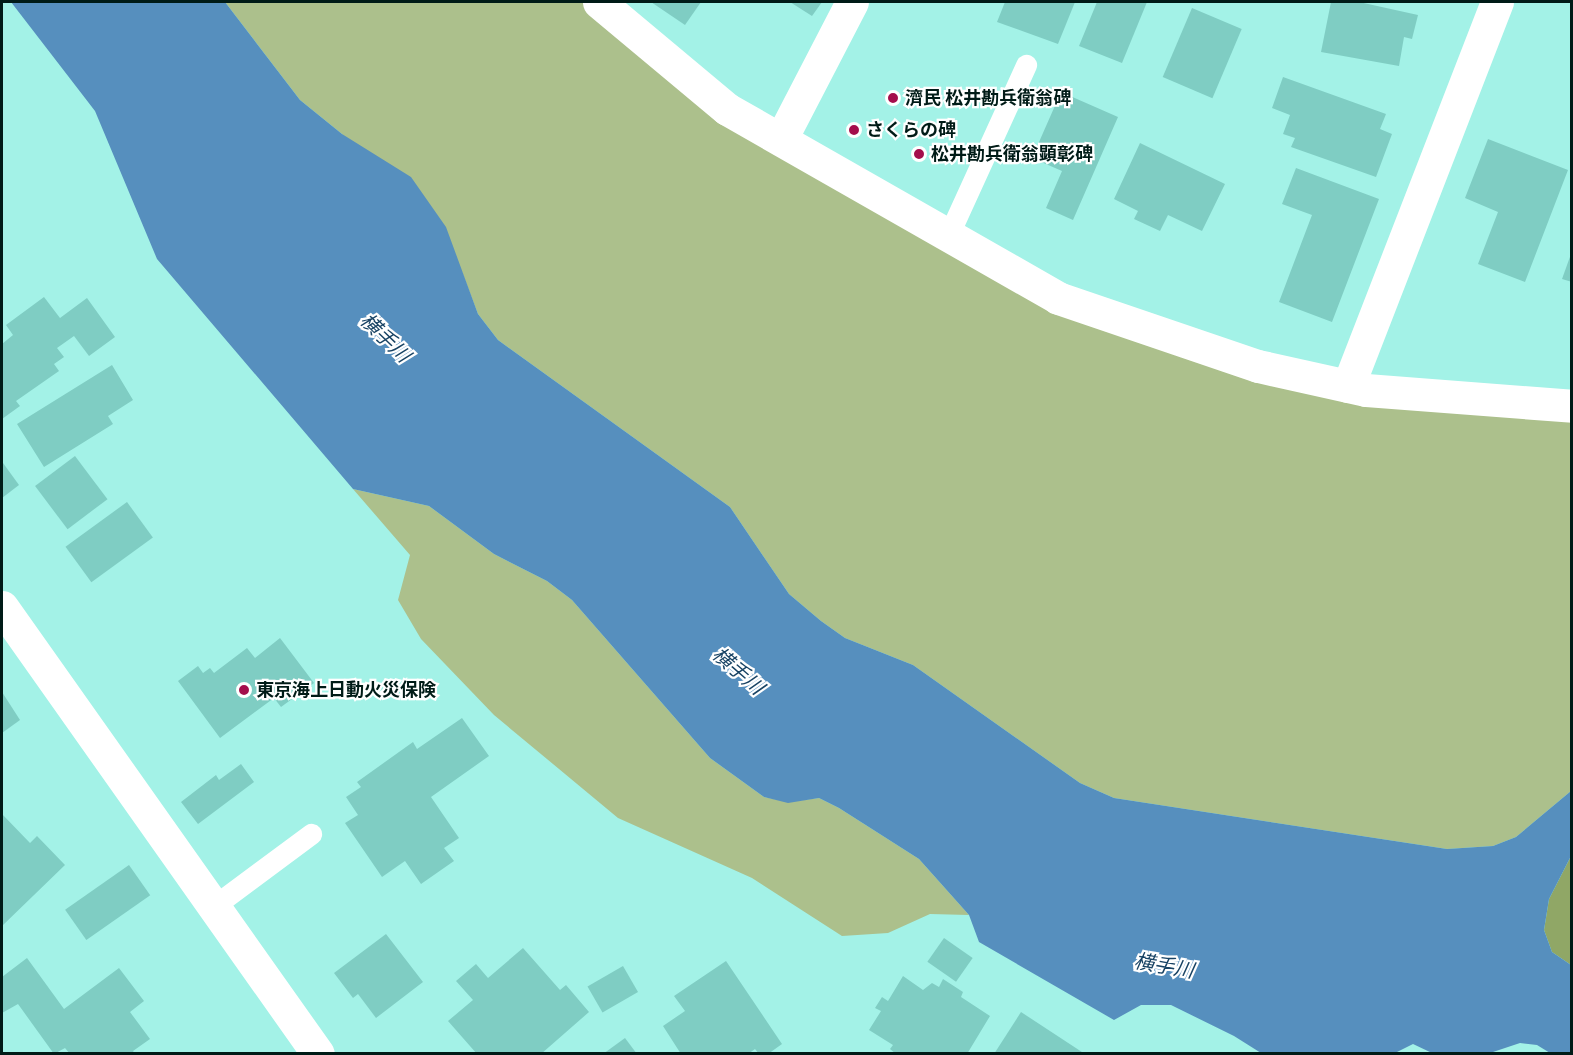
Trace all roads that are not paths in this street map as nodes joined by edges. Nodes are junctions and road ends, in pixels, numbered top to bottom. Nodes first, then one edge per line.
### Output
1 (599, 2) edge
2 (852, 2) edge
3 (1497, 2) edge
4 (1026, 65) dead end
5 (780, 139) junction
6 (949, 234) junction
7 (1348, 386) junction
8 (1572, 406) edge
9 (2, 607) edge
10 (311, 834) dead end
11 (214, 906) junction
12 (318, 1053) edge

1 - 5 street
2 - 5 street
3 - 7 street
4 - 6 lane
5 - 6 street
6 - 7 street
7 - 8 street
9 - 11 street
10 - 11 lane
11 - 12 street

